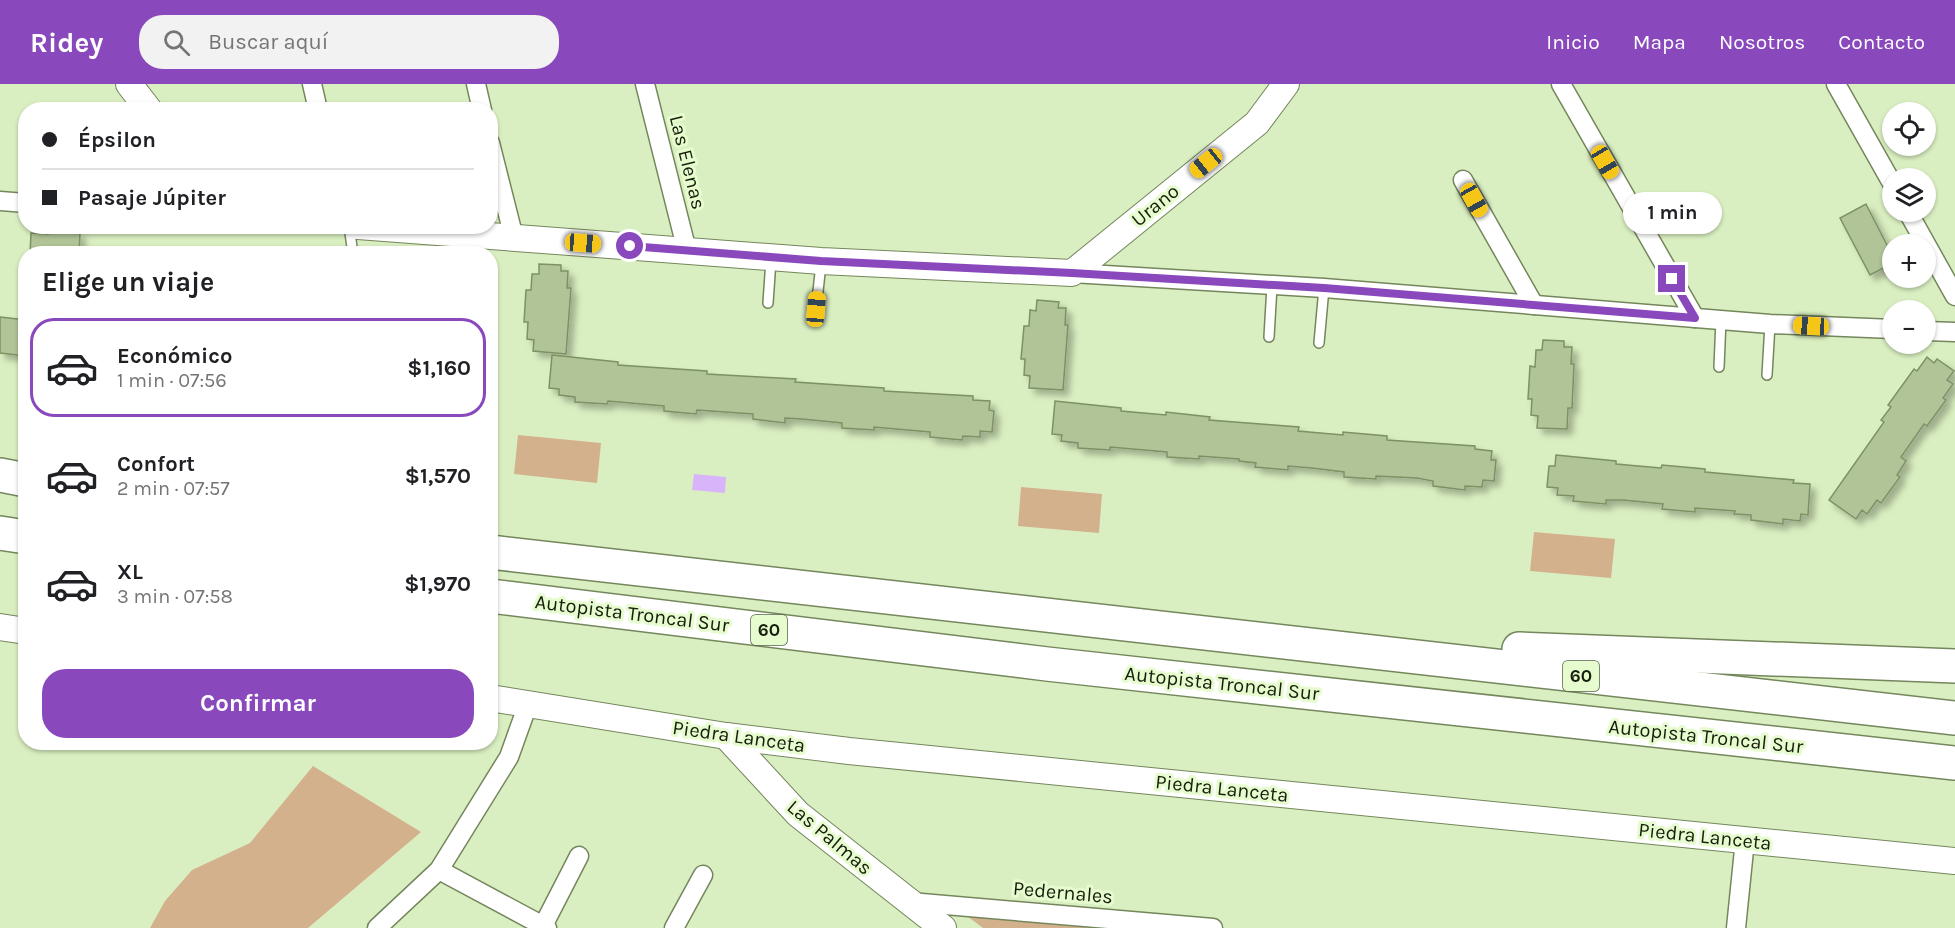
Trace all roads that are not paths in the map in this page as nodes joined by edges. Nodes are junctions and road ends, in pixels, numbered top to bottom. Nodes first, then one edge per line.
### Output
1 (129, 84) edge
2 (312, 84) edge
3 (476, 84) edge
4 (645, 84) edge
5 (1286, 84) edge
6 (1560, 84) edge
7 (1836, 84) edge
8 (142, 102) edge
9 (316, 102) edge
10 (480, 102) edge
11 (1883, 168) edge
12 (498, 175) edge
13 (1463, 180) dead end
14 (0, 201) edge
15 (18, 202) edge
16 (1914, 222) edge
17 (462, 234) edge
18 (514, 238) junction
19 (687, 251) junction
20 (772, 258) junction
21 (821, 261) junction
22 (1072, 273) junction
23 (1272, 286) junction
24 (1324, 288) junction
25 (1955, 296) edge
26 (768, 303) dead end
27 (1534, 305) junction
28 (816, 309) dead end
29 (1695, 318) junction
30 (1721, 320) junction
31 (1770, 324) junction
32 (1882, 329) edge
33 (1936, 331) edge
34 (1955, 332) edge
35 (1269, 337) dead end
36 (1319, 343) dead end
37 (1719, 367) dead end
38 (1767, 375) dead end
39 (0, 475) edge
40 (18, 478) edge
41 (0, 490) edge
42 (18, 493) edge
43 (0, 533) edge
44 (18, 536) edge
45 (0, 541) edge
46 (18, 542) edge
47 (498, 553) edge
48 (498, 597) edge
49 (0, 627) edge
50 (18, 630) edge
51 (1264, 639) junction
52 (1955, 666) edge
53 (498, 700) edge
54 (528, 704) junction
55 (1955, 718) edge
56 (726, 735) junction
57 (1907, 758) junction
58 (1955, 763) edge
59 (1955, 769) edge
60 (1745, 840) junction
61 (579, 856) dead end
62 (1955, 861) edge
63 (439, 870) junction
64 (703, 875) dead end
65 (910, 902) junction
66 (1169, 926) edge
67 (545, 927) edge
68 (377, 928) edge
69 (674, 928) edge
70 (943, 928) edge
71 (1213, 928) edge
72 (1736, 928) edge

1 - 8 street
2 - 9 street
3 - 10 street
4 - 19 street, Las Elenas
5 - 22 street, Urano
6 - 29 street
7 - 11 street
12 - 18 street
13 - 27 street
14 - 15 street
16 - 25 street
17 - 18 street
18 - 19 street
19 - 20 street
20 - 21 street
20 - 26 lane
21 - 22 street
21 - 28 lane
22 - 23 street
23 - 24 street
23 - 35 lane
24 - 27 street
24 - 36 lane
27 - 29 street
29 - 30 street
30 - 31 street
30 - 37 lane
31 - 32 street
31 - 38 lane
33 - 34 street
39 - 40 highway
41 - 42 highway
43 - 44 highway
45 - 46 highway
47 - 51 highway, 60
48 - 57 highway, Autopista Troncal Sur / 60
49 - 50 street
51 - 52 highway
51 - 55 highway, 60
53 - 54 street, Piedra Lanceta
54 - 56 street, Piedra Lanceta
54 - 63 street
56 - 60 street, Piedra Lanceta
56 - 65 street, Las Palmas
57 - 58 highway, Autopista Troncal Sur / 60
57 - 59 highway
60 - 62 street, Piedra Lanceta
60 - 72 street
61 - 67 street
63 - 67 street
63 - 68 street
64 - 69 street
65 - 66 street, Pedernales
65 - 70 street, Las Palmas
66 - 71 street, Pedernales

